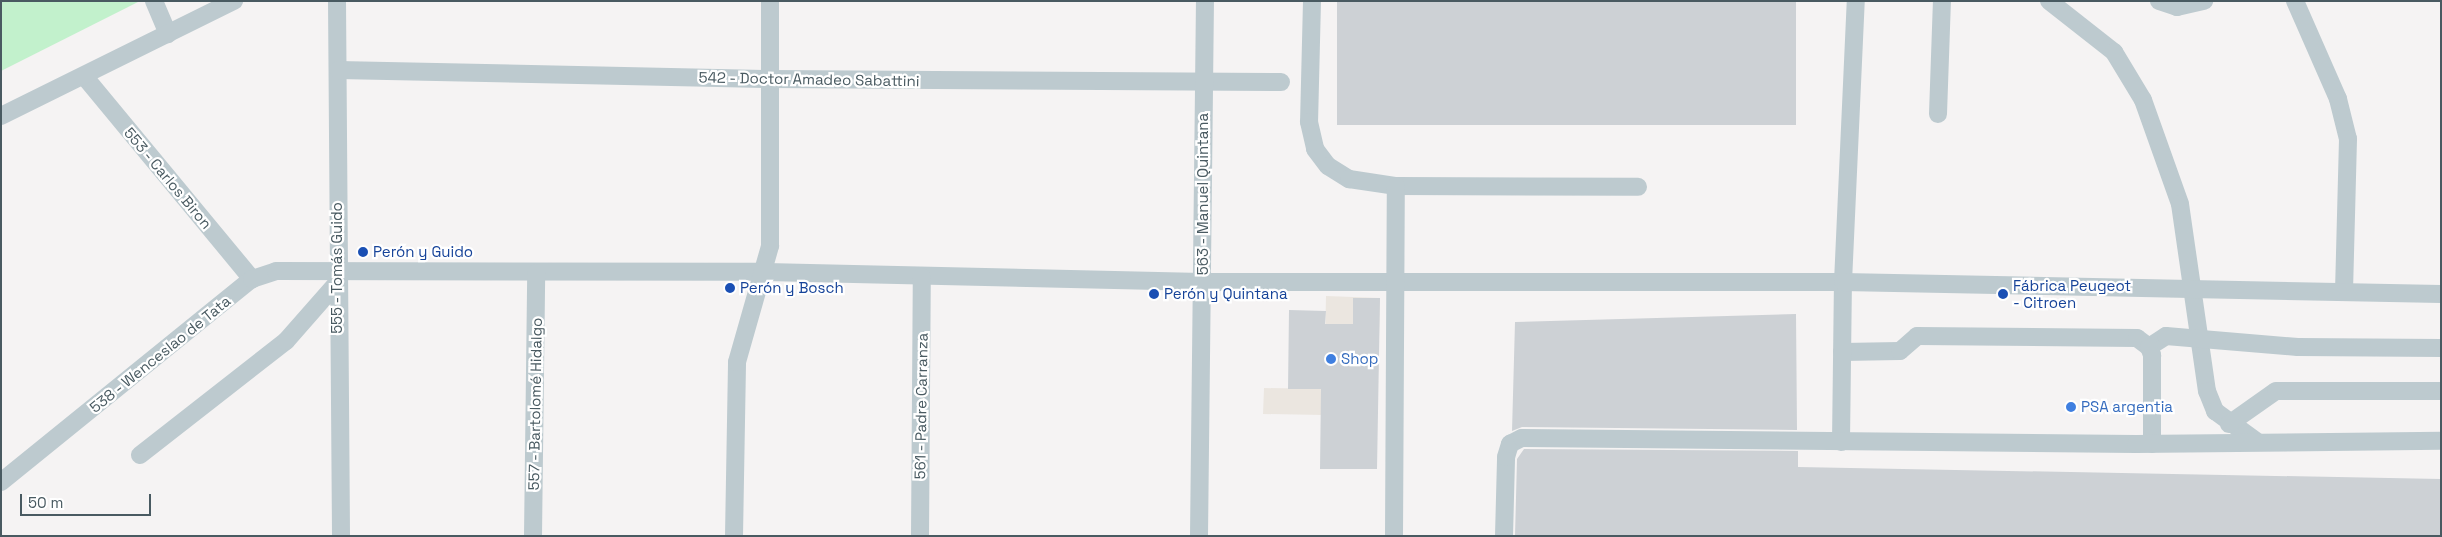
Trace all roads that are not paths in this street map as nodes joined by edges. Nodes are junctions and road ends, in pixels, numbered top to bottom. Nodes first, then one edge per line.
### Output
1 (154, 1) edge
2 (234, 1) edge
3 (337, 1) edge
4 (770, 1) edge
5 (1205, 1) edge
6 (1312, 1) edge
7 (1856, 1) edge
8 (1942, 1) edge
9 (2049, 1) edge
10 (2160, 1) edge
11 (2204, 1) edge
12 (2295, 1) edge
13 (168, 34) junction
14 (338, 70) junction
15 (84, 76) junction
16 (769, 80) junction
17 (1281, 82) dead end
18 (1203, 84) junction
19 (1938, 114) dead end
20 (1, 116) edge
21 (1396, 186) junction
22 (1638, 186) dead end
23 (766, 272) junction
24 (536, 273) junction
25 (337, 277) junction
26 (922, 277) junction
27 (252, 279) junction
28 (1396, 281) junction
29 (1202, 282) junction
30 (1843, 282) junction
31 (2344, 290) junction
32 (2441, 294) edge
33 (2149, 347) junction
34 (2441, 348) edge
35 (1842, 352) junction
36 (2441, 391) edge
37 (2229, 424) junction
38 (2441, 440) edge
39 (2256, 441) junction
40 (1841, 442) junction
41 (2152, 444) junction
42 (140, 455) dead end
43 (1, 482) edge
44 (341, 536) edge
45 (533, 536) edge
46 (734, 536) edge
47 (920, 536) edge
48 (1199, 536) edge
49 (1394, 536) edge
50 (1504, 536) edge

1 - 13 street
2 - 13 street
3 - 14 street, 555 - Tomás Guido
4 - 16 street
5 - 18 street, 563 - Manuel Quintana
6 - 21 street
7 - 30 street
8 - 19 street
9 - 37 street
10 - 11 street
12 - 31 street
13 - 15 street
14 - 16 street, 542 - Doctor Amadeo Sabattini
14 - 25 street, 555 - Tomás Guido
15 - 20 street
15 - 27 street, 553 - Carlos Biron
16 - 18 street, 542 - Doctor Amadeo Sabattini
16 - 23 street
17 - 18 street, 542 - Doctor Amadeo Sabattini
18 - 29 street, 563 - Manuel Quintana
21 - 22 street
21 - 28 street
23 - 24 street, 538 - Wenceslao de Tata
23 - 26 street, 538 - Wenceslao de Tata
23 - 46 street
24 - 25 street, 538 - Wenceslao de Tata
24 - 45 street, 557 - Bartolomé Hidalgo
25 - 27 street, 538 - Wenceslao de Tata
25 - 42 street
25 - 44 street, 555 - Tomás Guido
26 - 29 street, 538 - Wenceslao de Tata
26 - 47 street, 561 - Padre Carranza
27 - 43 street, 538 - Wenceslao de Tata
28 - 29 street, 538 - Wenceslao de Tata
28 - 30 street, 538 - Wenceslao de Tata
28 - 49 street
29 - 48 street, 563 - Manuel Quintana
30 - 31 street, 538 - Wenceslao de Tata
30 - 35 street
31 - 32 street, 538 - Wenceslao de Tata
33 - 34 street
33 - 35 street
33 - 41 street
35 - 40 street
36 - 37 street
37 - 39 street
38 - 39 street
39 - 41 street
40 - 41 street
40 - 50 street

